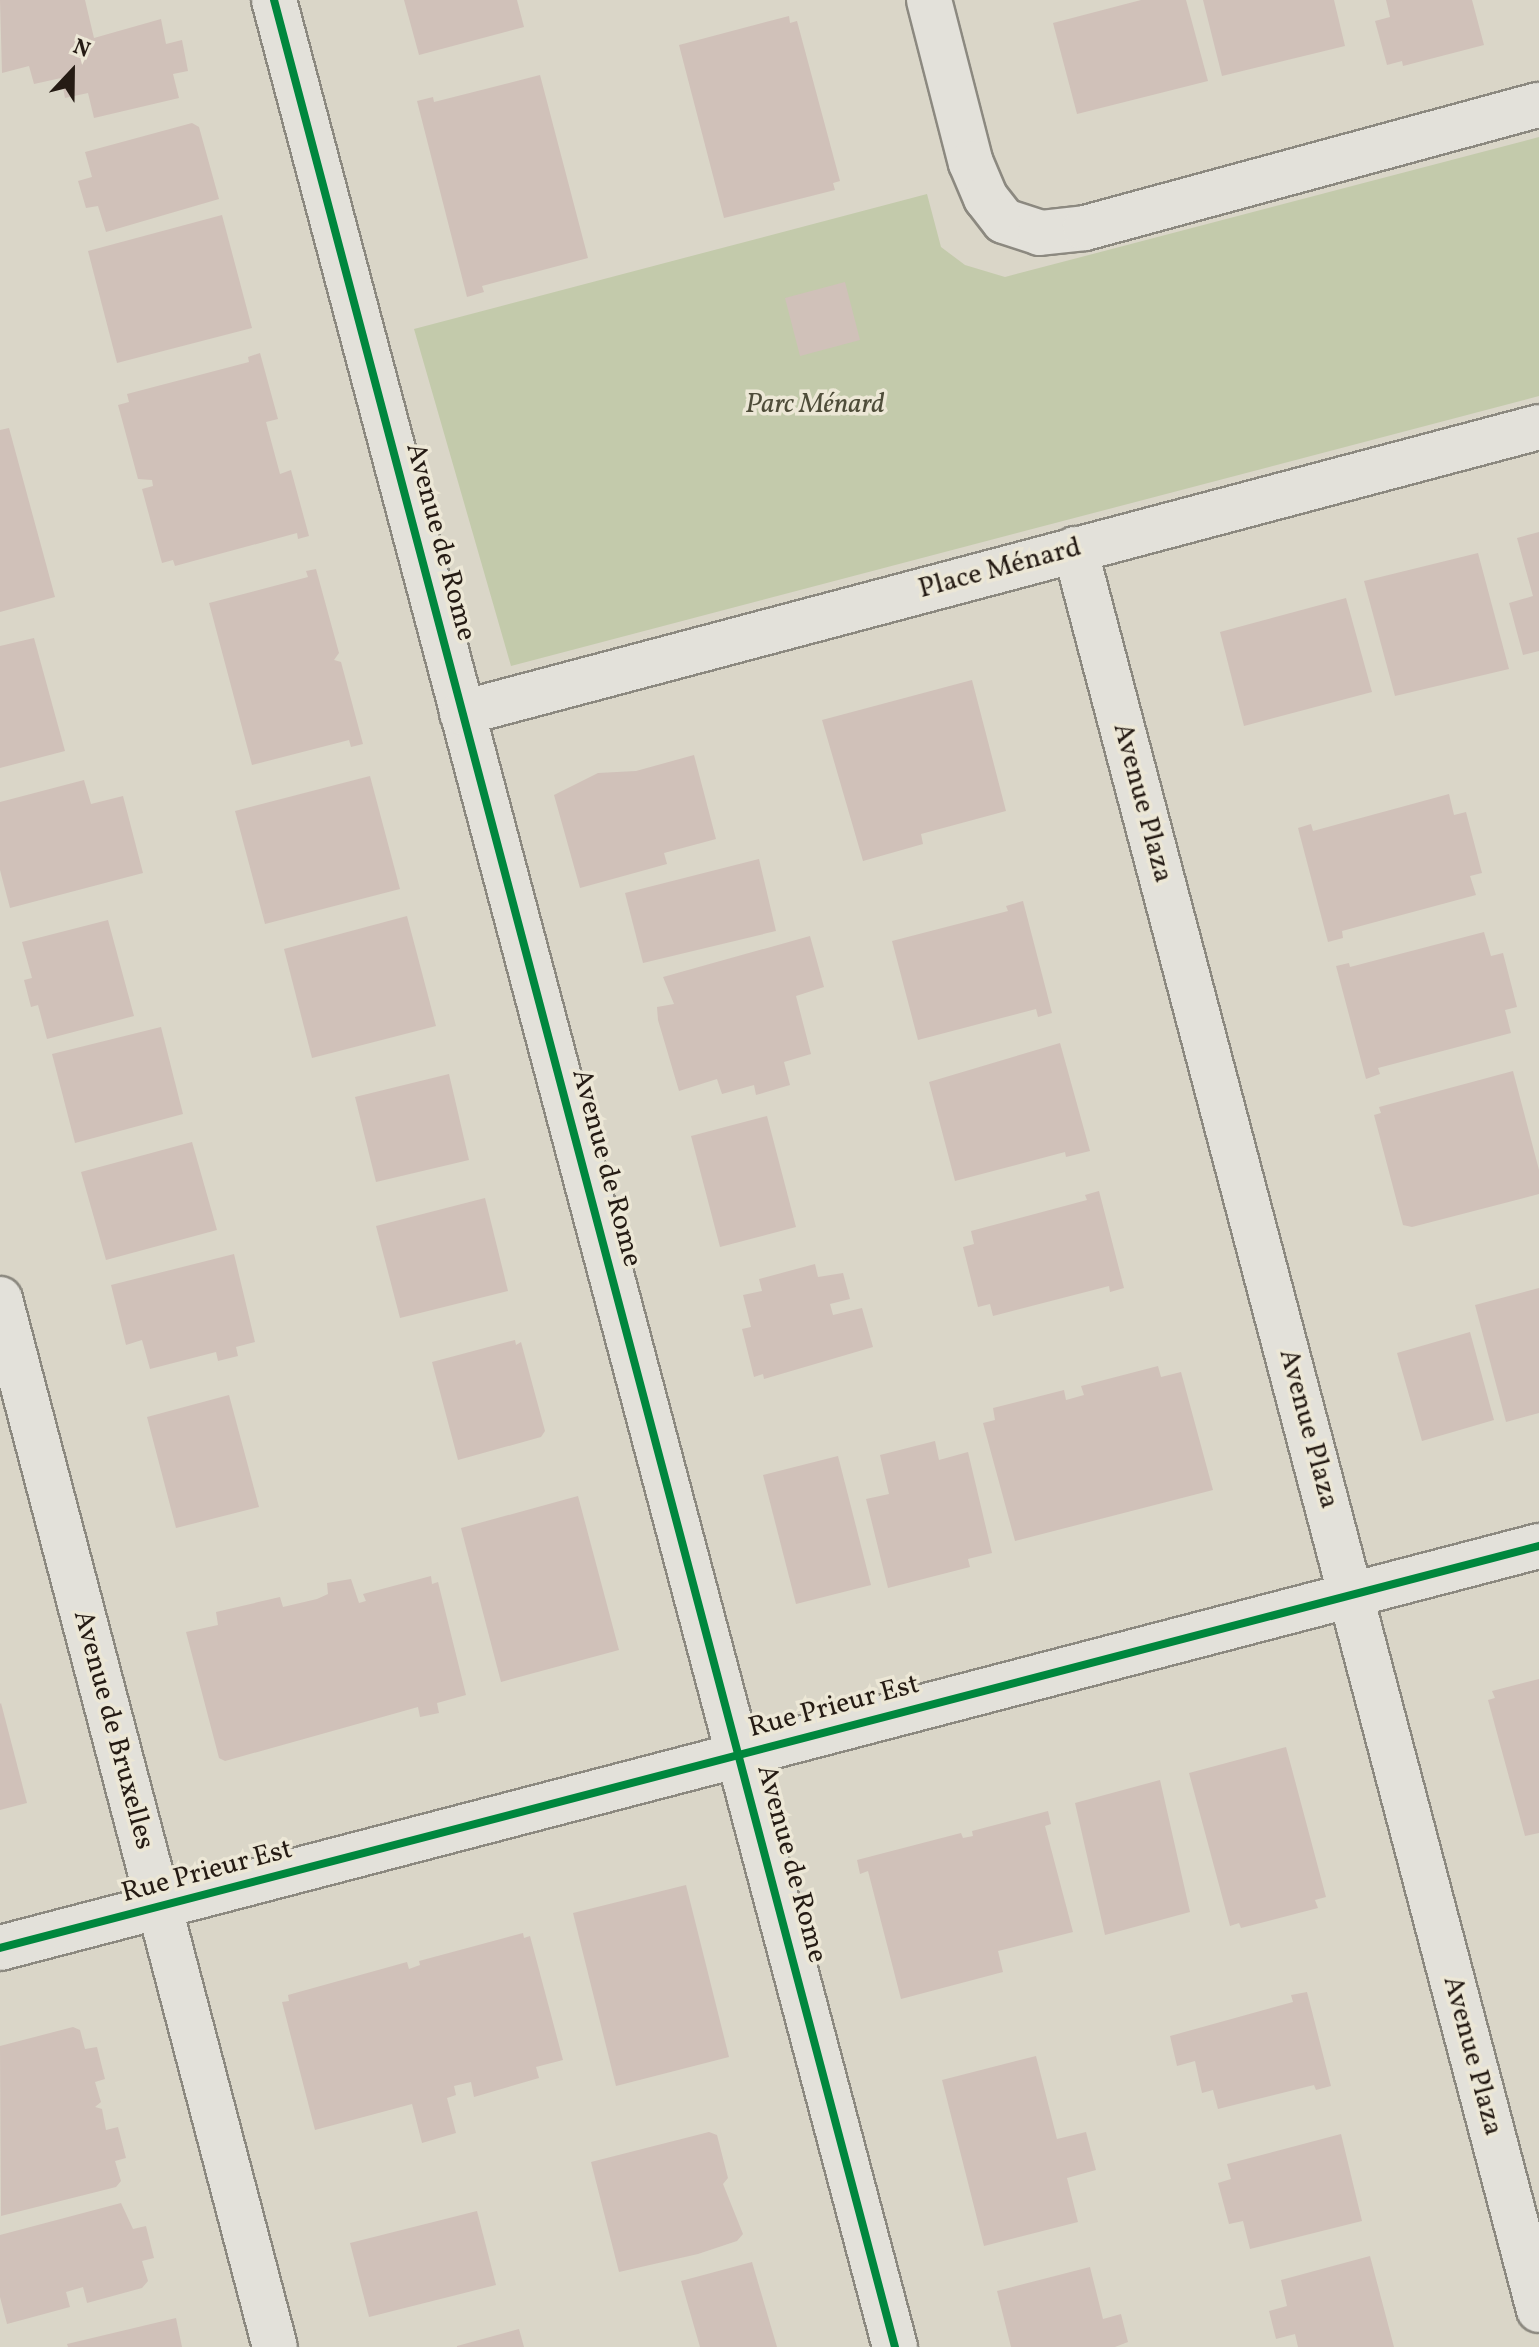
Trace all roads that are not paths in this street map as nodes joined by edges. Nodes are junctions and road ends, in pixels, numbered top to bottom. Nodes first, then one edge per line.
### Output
1 (274, 0) edge
2 (929, 0) edge
3 (1539, 105) edge
4 (1539, 427) edge
5 (1075, 549) junction
6 (462, 713) junction
7 (0, 1299) edge
8 (1539, 1546) edge
9 (1352, 1595) junction
10 (739, 1755) junction
11 (160, 1907) junction
12 (0, 1948) edge
13 (1539, 2310) edge
14 (275, 2347) edge
15 (895, 2347) edge

1 - 6 street, Avenue de Rome
2 - 3 street
4 - 5 street, Place Ménard
5 - 6 street, Place Ménard
5 - 9 street, Avenue Plaza
6 - 10 street, Avenue de Rome
7 - 11 street, Avenue de Bruxelles
8 - 9 street, Rue Prieur Est
9 - 10 street, Rue Prieur Est
9 - 13 street, Avenue Plaza
10 - 11 street, Rue Prieur Est
10 - 15 street, Avenue de Rome
11 - 12 street, Rue Prieur Est
11 - 14 street, Avenue de Bruxelles

